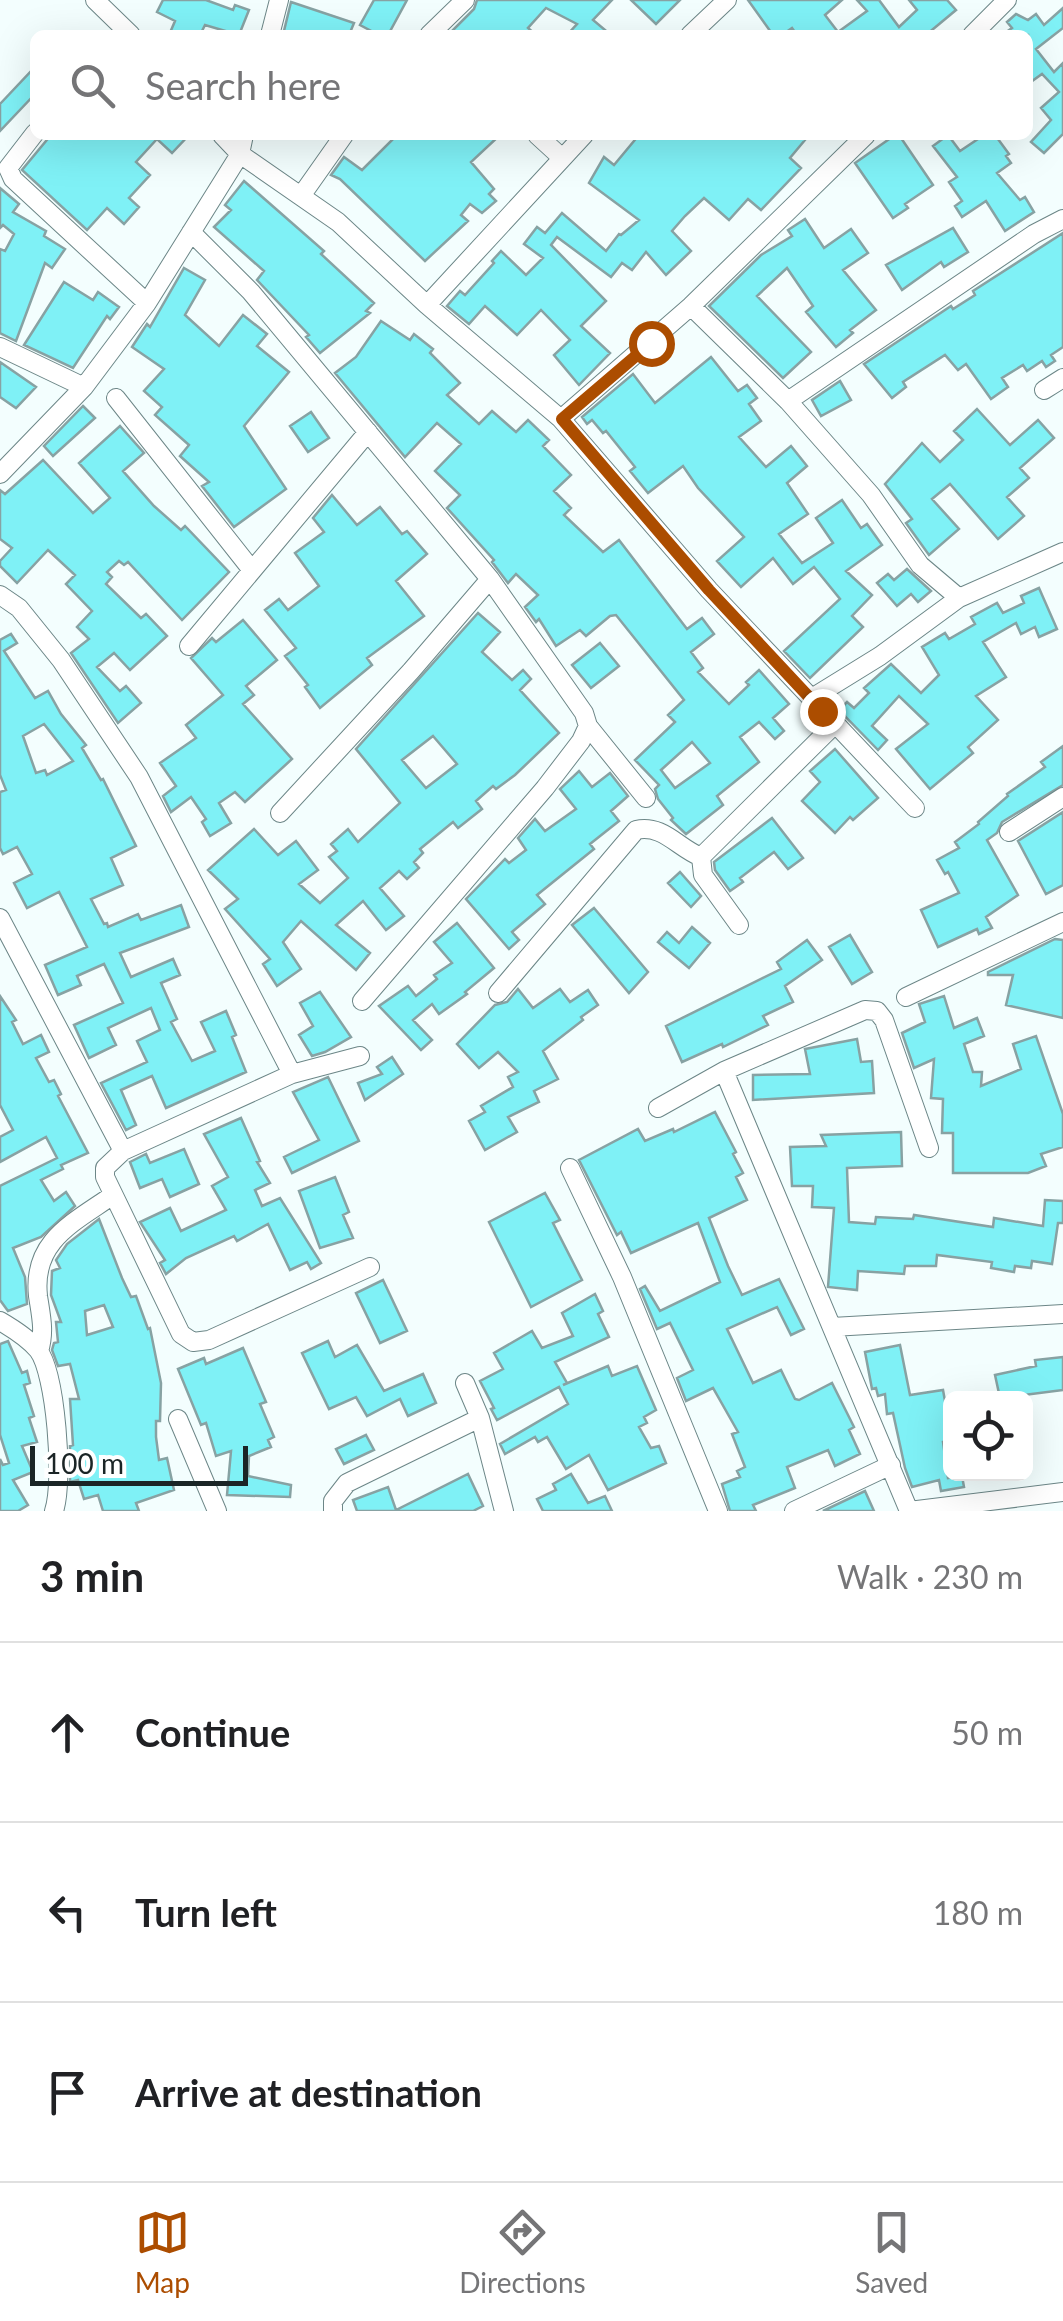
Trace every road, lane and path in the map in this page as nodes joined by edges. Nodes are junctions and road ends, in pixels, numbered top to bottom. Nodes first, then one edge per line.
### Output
1 (96, 0) edge
2 (279, 0) edge
3 (465, 0) edge
4 (727, 0) edge
5 (1007, 0) edge
6 (123, 30) edge
7 (271, 30) edge
8 (435, 30) edge
9 (695, 30) edge
10 (977, 30) edge
11 (30, 139) edge
12 (340, 140) edge
13 (542, 140) edge
14 (579, 140) edge
15 (861, 140) edge
16 (242, 144) edge
17 (561, 157) junction
18 (301, 196) junction
19 (1063, 219) edge
20 (191, 232) junction
21 (147, 303) junction
22 (427, 305) junction
23 (691, 306) junction
24 (0, 347) edge
25 (1063, 378) edge
26 (84, 387) junction
27 (1044, 390) dead end
28 (116, 398) dead end
29 (788, 401) junction
30 (562, 419) junction
31 (368, 432) junction
32 (0, 474) edge
33 (1063, 552) edge
34 (252, 569) junction
35 (490, 579) junction
36 (0, 595) edge
37 (960, 598) junction
38 (189, 646) dead end
39 (812, 698) junction
40 (834, 725) junction
41 (588, 726) junction
42 (1063, 797) edge
43 (646, 798) dead end
44 (915, 808) dead end
45 (280, 812) dead end
46 (1008, 832) dead end
47 (701, 857) junction
48 (0, 918) edge
49 (1063, 922) edge
50 (739, 925) dead end
51 (498, 993) dead end
52 (906, 997) dead end
53 (362, 1001) dead end
54 (360, 1056) dead end
55 (724, 1071) junction
56 (292, 1074) junction
57 (658, 1108) dead end
58 (929, 1148) dead end
59 (124, 1150) junction
60 (570, 1168) dead end
61 (113, 1195) junction
62 (370, 1267) dead end
63 (1063, 1314) edge
64 (0, 1321) edge
65 (832, 1327) junction
66 (39, 1351) junction
67 (465, 1384) dead end
68 (480, 1418) junction
69 (178, 1419) dead end
70 (891, 1465) junction
71 (1063, 1492) edge
72 (54, 1511) edge
73 (217, 1511) edge
74 (333, 1511) edge
75 (504, 1511) edge
76 (718, 1511) edge
77 (794, 1511) edge
78 (909, 1511) edge

1 - 6 street
2 - 7 street
3 - 8 street
4 - 9 street
5 - 10 street
11 - 21 street
12 - 18 street
13 - 17 street
14 - 17 street
15 - 23 street
16 - 18 street
16 - 20 street
17 - 22 street
18 - 22 street
19 - 29 street
20 - 21 street
20 - 31 street
21 - 26 street
22 - 30 street
23 - 29 street
23 - 30 street
24 - 26 street
25 - 27 street
26 - 32 street
28 - 34 street
29 - 37 street
30 - 39 street
31 - 34 street
31 - 35 street
33 - 37 street
34 - 38 street
35 - 41 street
35 - 45 street
36 - 56 street
37 - 39 street
39 - 40 street
40 - 44 street
40 - 47 street
41 - 43 street
41 - 53 street
42 - 46 street
47 - 50 street
47 - 51 street
48 - 59 street
49 - 52 street
54 - 56 street
55 - 57 street
55 - 58 street
55 - 65 street
56 - 59 street
59 - 61 street
60 - 76 street
61 - 62 street
61 - 66 street
63 - 65 street
64 - 66 street
65 - 70 street
66 - 72 street
67 - 68 street
68 - 74 street
68 - 75 street
69 - 73 street
70 - 77 street
70 - 78 street
71 - 78 street

